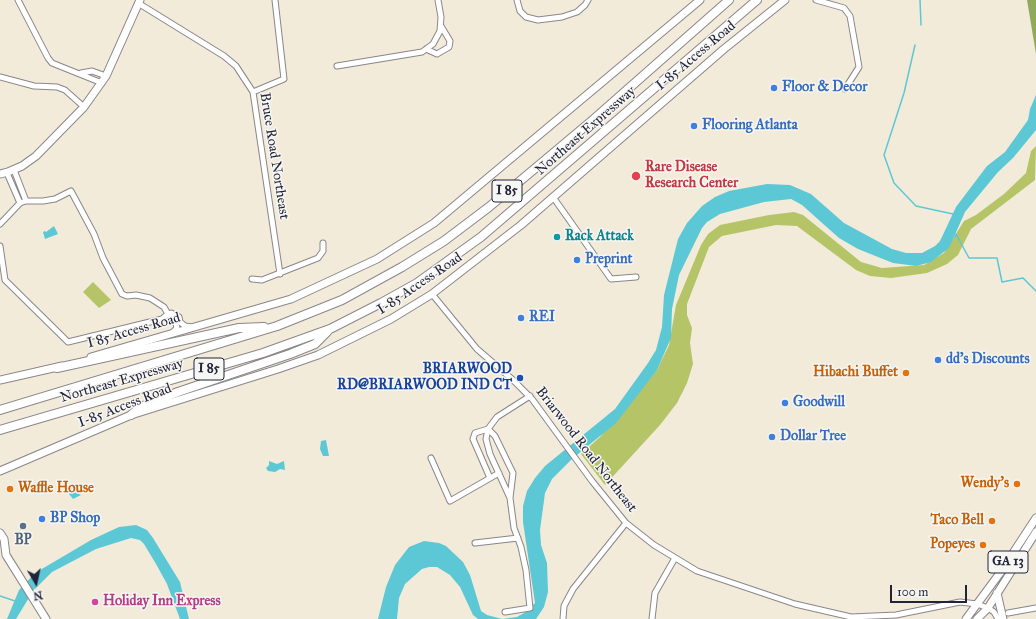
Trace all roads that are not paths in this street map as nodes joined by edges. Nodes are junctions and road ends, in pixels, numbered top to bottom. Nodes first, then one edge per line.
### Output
1 (18, 0) edge
2 (275, 0) edge
3 (438, 0) edge
4 (517, 0) edge
5 (588, 0) edge
6 (700, 0) edge
7 (729, 0) edge
8 (757, 0) edge
9 (784, 0) edge
10 (816, 0) edge
11 (139, 2) edge
12 (442, 26) junction
13 (426, 49) junction
14 (337, 66) dead end
15 (80, 73) junction
16 (106, 76) junction
17 (0, 77) edge
18 (102, 84) junction
19 (845, 89) dead end
20 (253, 92) junction
21 (84, 107) junction
22 (7, 172) edge
23 (22, 190) junction
24 (15, 192) junction
25 (552, 197) junction
26 (26, 201) junction
27 (20, 203) junction
28 (0, 224) edge
29 (322, 243) dead end
30 (0, 246) edge
31 (280, 274) junction
32 (636, 277) dead end
33 (252, 279) dead end
34 (432, 294) junction
35 (168, 314) junction
36 (178, 322) junction
37 (277, 326) junction
38 (197, 327) junction
39 (330, 329) junction
40 (171, 334) junction
41 (56, 368) junction
42 (0, 380) edge
43 (530, 396) junction
44 (0, 410) edge
45 (131, 415) junction
46 (488, 429) junction
47 (0, 430) edge
48 (431, 458) dead end
49 (0, 471) edge
50 (499, 473) junction
51 (490, 478) junction
52 (510, 498) junction
53 (1036, 518) edge
54 (626, 523) junction
55 (1036, 532) edge
56 (0, 533) edge
57 (518, 538) junction
58 (475, 543) dead end
59 (0, 550) edge
60 (7, 556) junction
61 (675, 558) junction
62 (997, 593) junction
63 (977, 604) junction
64 (988, 608) junction
65 (1036, 608) edge
66 (505, 612) dead end
67 (1008, 613) dead end
68 (46, 619) edge
69 (563, 619) edge
70 (652, 619) edge
71 (966, 619) edge
72 (977, 619) edge
73 (998, 619) edge
74 (1003, 619) edge

1 - 15 street
2 - 20 street
3 - 12 street
4 - 5 street
6 - 38 main road, I 85 Access Road
7 - 37 highway, Northeast Expressway / I 85
8 - 39 highway, Northeast Expressway / I 85
9 - 25 main road, I-85 Access Road
10 - 19 street
11 - 16 main road
11 - 20 street, Bruce Road Northeast
12 - 13 street
12 - 13 street
13 - 14 street
15 - 16 street
15 - 18 street
16 - 18 main road
17 - 21 street
18 - 21 main road
20 - 31 street, Bruce Road Northeast
21 - 22 main road
22 - 23 street
22 - 24 street
23 - 24 street
23 - 26 street
24 - 27 street
25 - 32 street
25 - 34 main road, I-85 Access Road
26 - 27 street
26 - 35 street
27 - 28 street
29 - 31 street
30 - 35 street
31 - 33 street
34 - 43 street, Briarwood Road Northeast
34 - 45 main road, I-85 Access Road
35 - 36 street
36 - 38 street
36 - 40 street
37 - 41 highway
37 - 44 highway, Northeast Expressway / I 85
38 - 40 main road, I 85 Access Road
39 - 45 highway
39 - 47 highway, Northeast Expressway / I 85
40 - 41 main road, I 85 Access Road
41 - 42 main road
43 - 46 street
43 - 54 street, Briarwood Road Northeast
45 - 49 main road, I-85 Access Road
46 - 50 street
46 - 51 street
46 - 52 street
48 - 51 street
50 - 51 street
50 - 52 street
52 - 57 street
53 - 63 main road, GA 13
54 - 61 street, Briarwood Road Northeast
54 - 69 street
55 - 62 main road, GA 13
56 - 60 main road
57 - 58 street
57 - 66 street
59 - 60 main road
60 - 68 main road
61 - 63 street, Briarwood Road Northeast
61 - 70 street
62 - 64 main road, GA 13
62 - 74 main road
63 - 64 street, Briarwood Road Northeast
63 - 71 main road, GA 13
64 - 72 main road, GA 13
64 - 73 street, Briarwood Road Northeast
65 - 67 street

